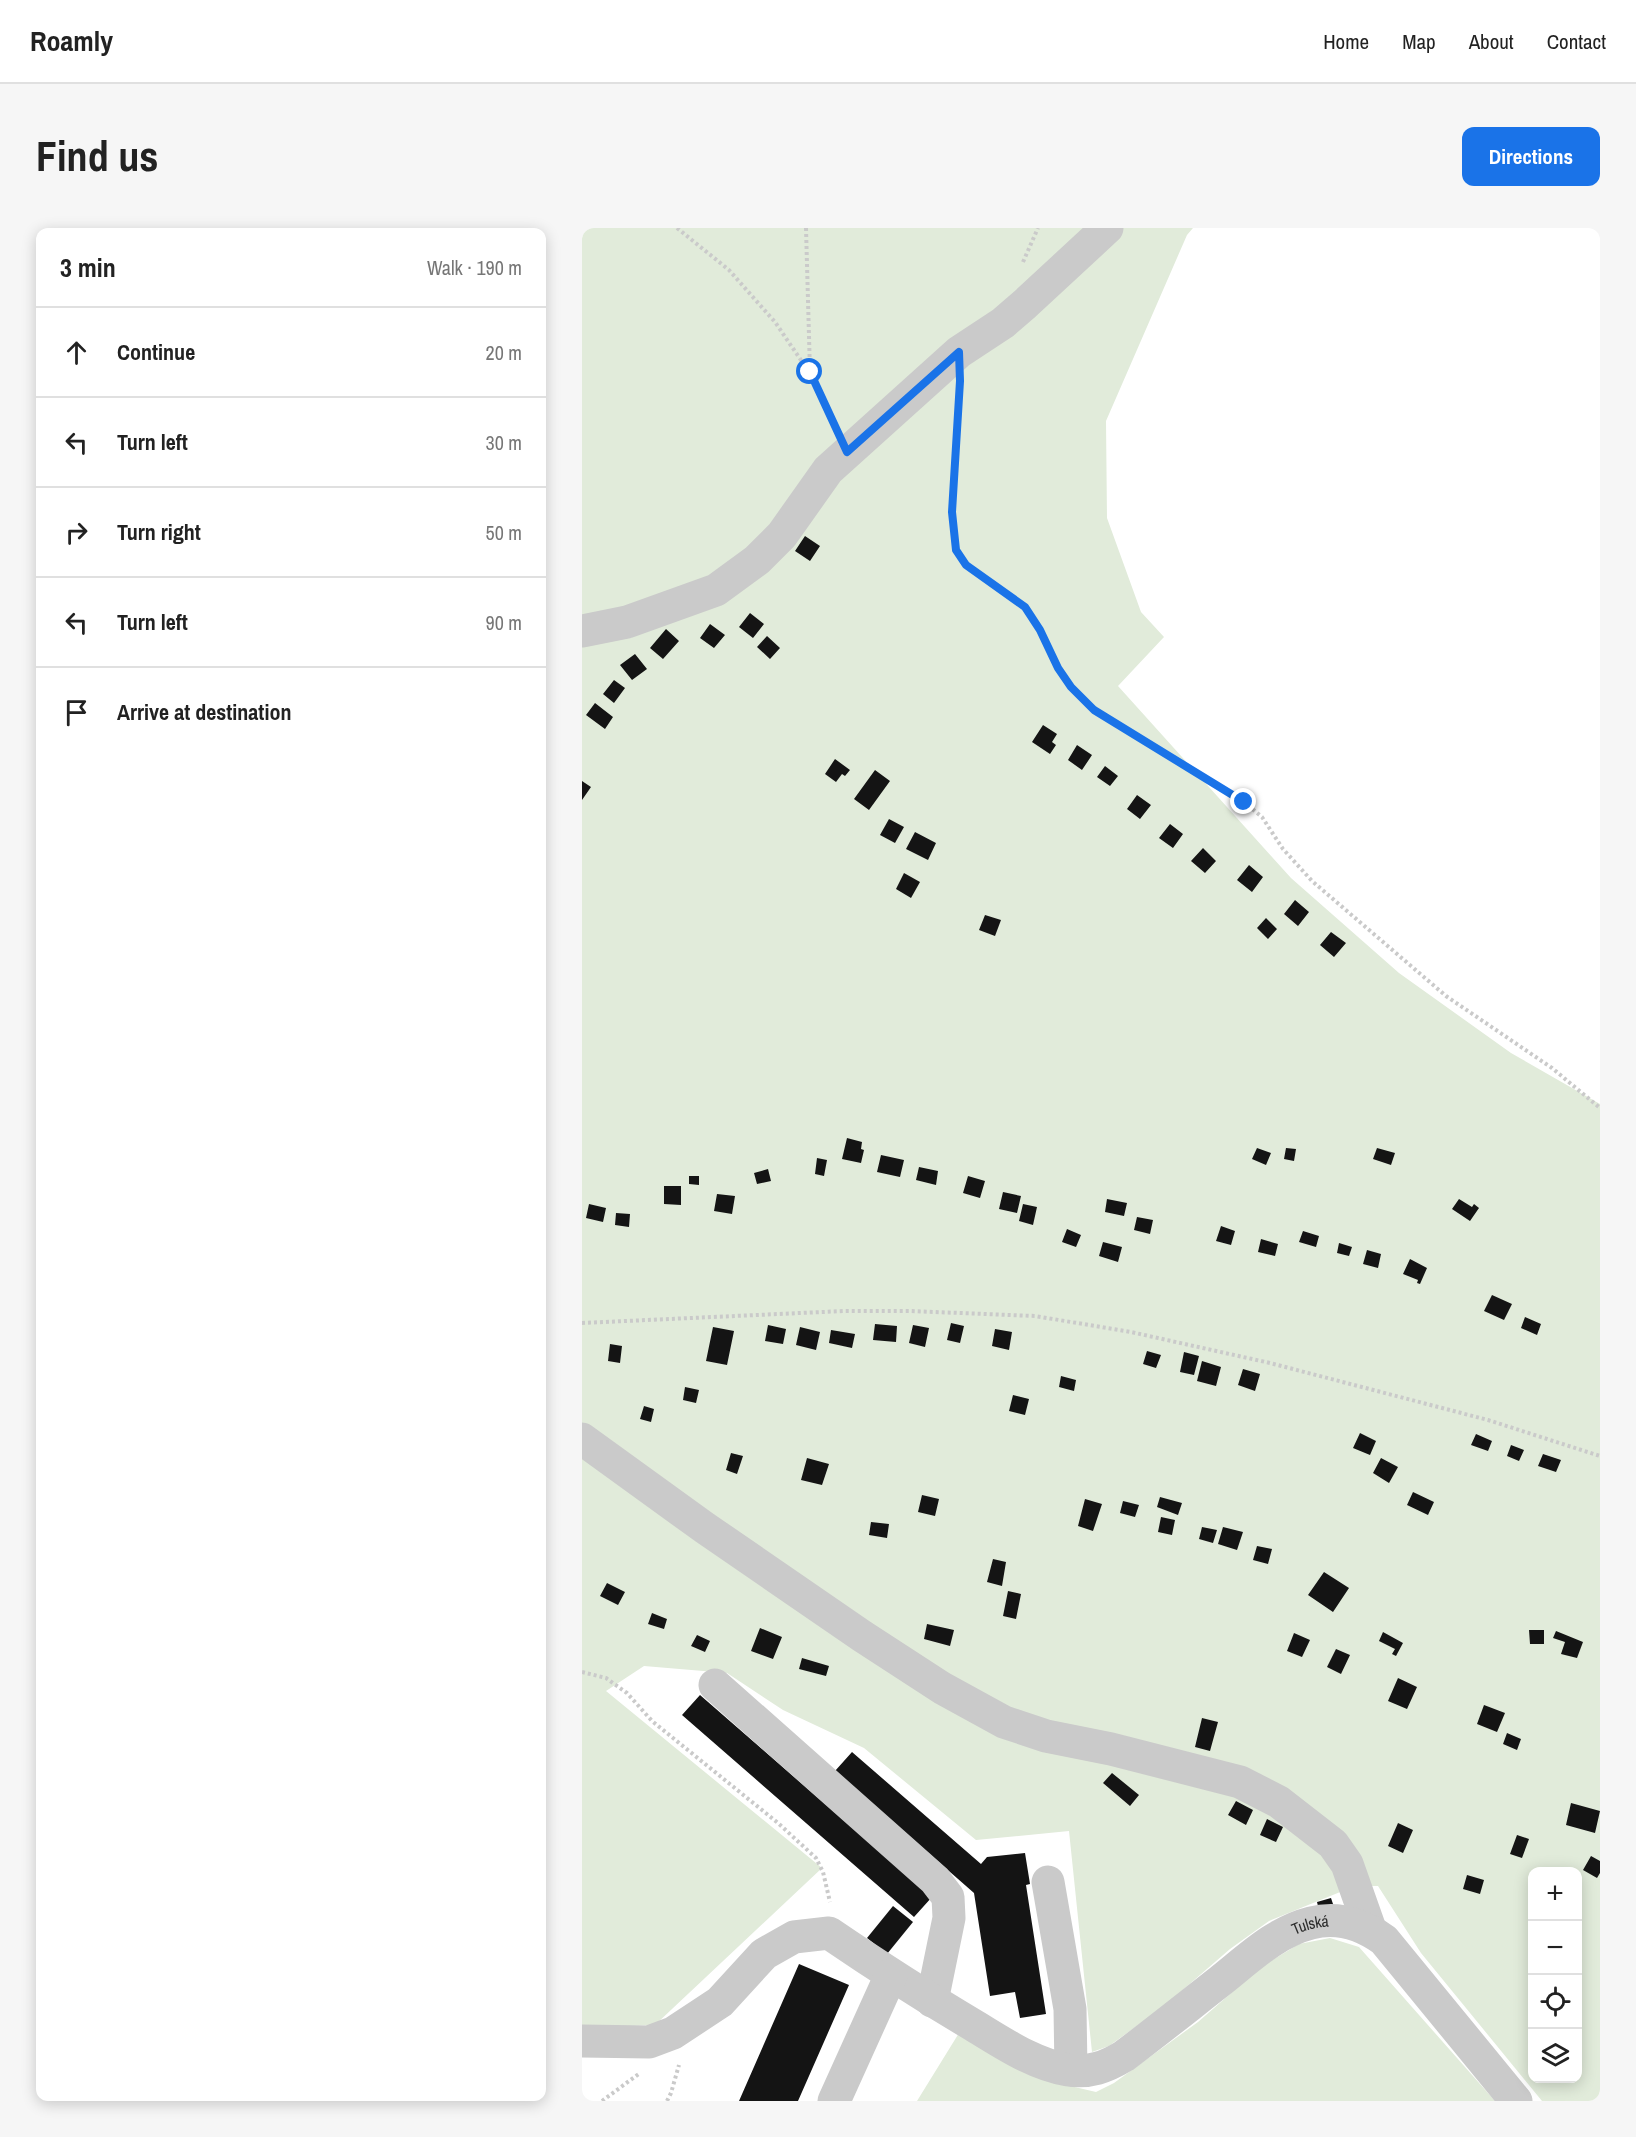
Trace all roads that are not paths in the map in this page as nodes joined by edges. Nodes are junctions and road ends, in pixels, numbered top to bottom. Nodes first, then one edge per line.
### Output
1 (1107, 228) edge
2 (582, 631) edge
3 (582, 1439) edge
4 (715, 1685) dead end
5 (1048, 1882) dead end
6 (1370, 1929) junction
7 (891, 1975) junction
8 (932, 2001) junction
9 (582, 2041) edge
10 (1071, 2070) junction
11 (834, 2101) edge
12 (1516, 2101) edge

1 - 2 street
3 - 6 street
4 - 8 street
5 - 10 street
6 - 10 street, Tulská
6 - 12 street, Tulská
7 - 8 street, Tulská
7 - 9 street, Tulská
7 - 11 street
8 - 10 street, Tulská

